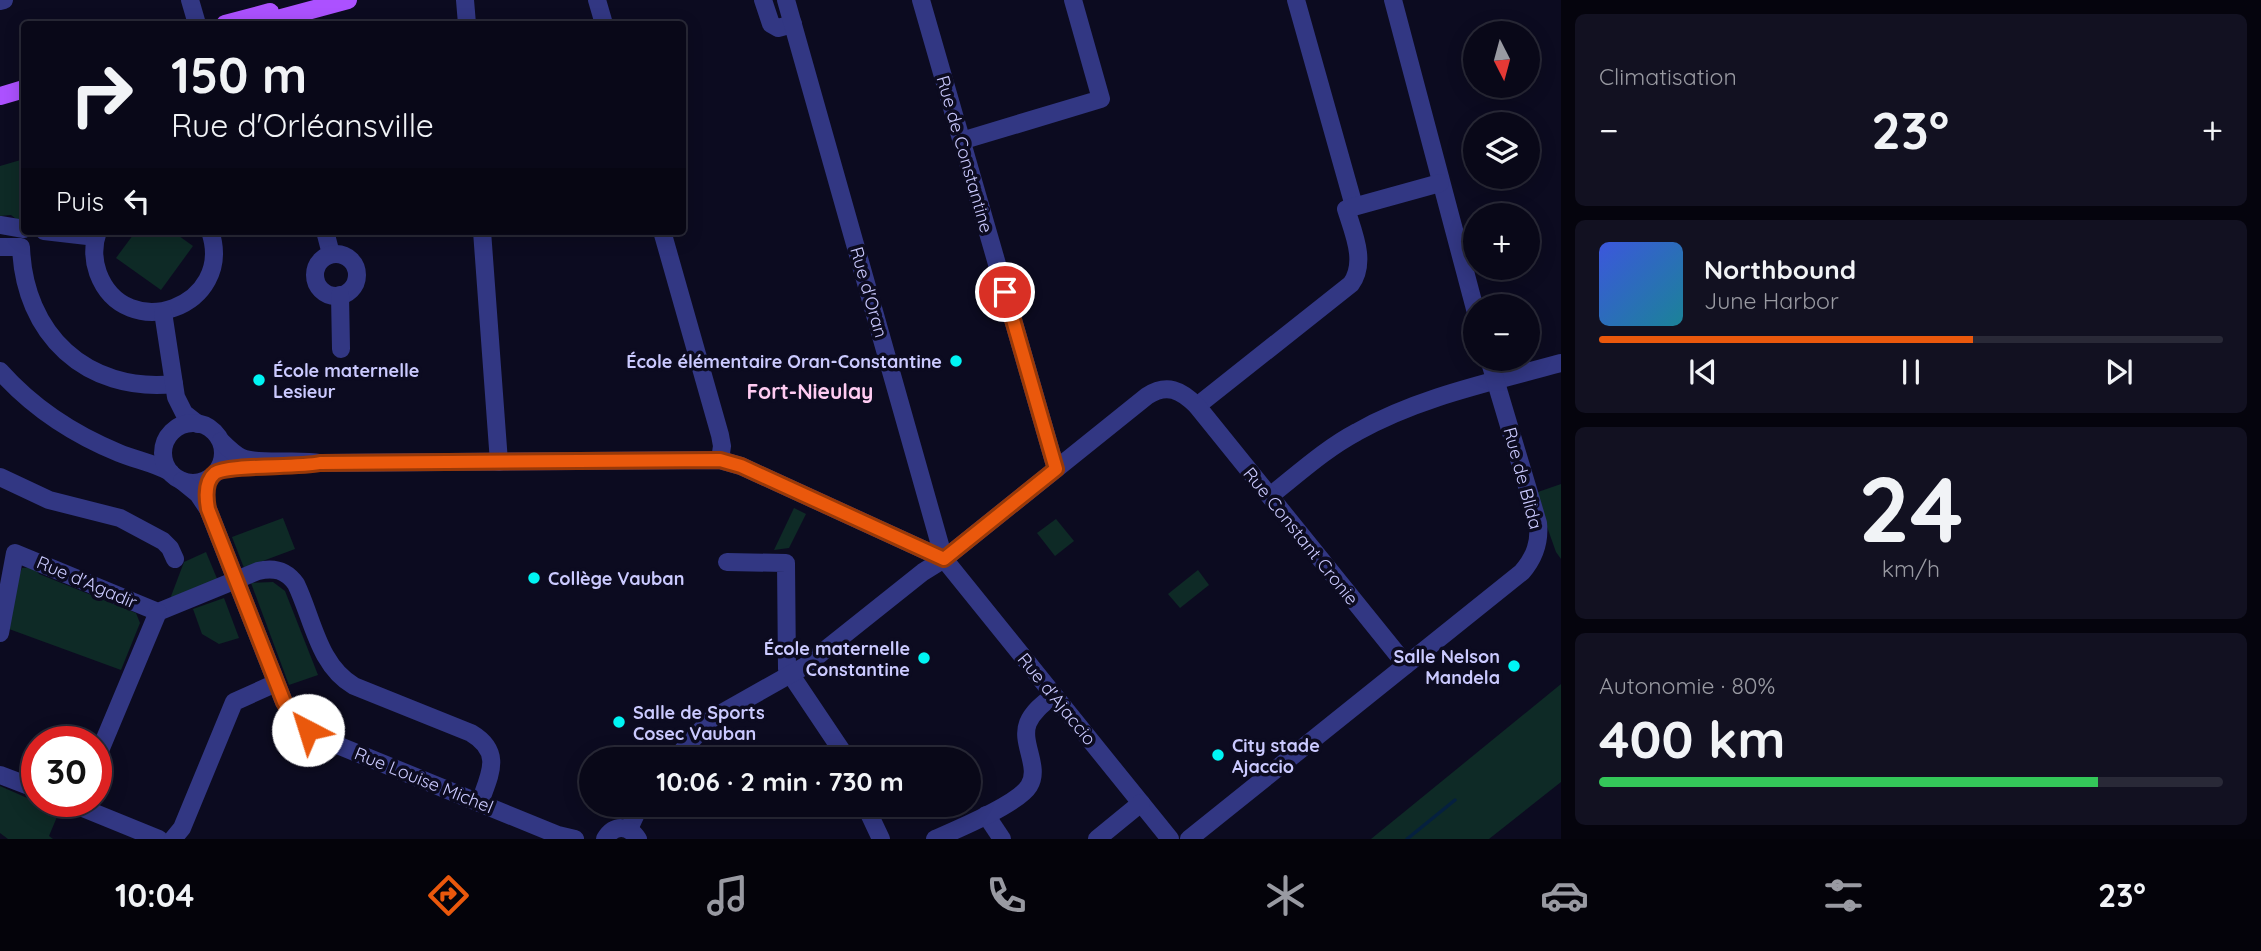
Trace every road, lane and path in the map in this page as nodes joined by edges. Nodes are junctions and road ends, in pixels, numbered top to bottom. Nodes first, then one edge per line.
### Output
1 (190, 0) edge
2 (314, 0) edge
3 (348, 0) edge
4 (465, 0) edge
5 (597, 0) edge
6 (763, 0) edge
7 (786, 0) edge
8 (920, 0) edge
9 (1073, 0) edge
10 (1296, 0) edge
11 (1393, 0) edge
12 (196, 21) edge
13 (264, 21) edge
14 (266, 21) edge
15 (467, 21) edge
16 (603, 21) edge
17 (793, 24) junction
18 (21, 81) edge
19 (0, 87) edge
20 (21, 90) edge
21 (0, 96) edge
22 (961, 141) junction
23 (1440, 183) junction
24 (1354, 206) junction
25 (0, 225) edge
26 (21, 228) edge
27 (23, 235) edge
28 (97, 235) edge
29 (211, 235) edge
30 (326, 235) edge
31 (482, 235) edge
32 (663, 235) edge
33 (0, 247) edge
34 (21, 247) junction
35 (331, 254) junction
36 (1471, 294) edge
37 (340, 295) junction
38 (163, 312) junction
39 (341, 349) dead end
40 (1561, 363) edge
41 (0, 371) edge
42 (1492, 371) edge
43 (1495, 381) junction
44 (175, 390) junction
45 (1197, 406) junction
46 (198, 424) junction
47 (169, 437) junction
48 (220, 440) junction
49 (97, 441) junction
50 (720, 460) junction
51 (499, 462) junction
52 (320, 463) junction
53 (1056, 469) junction
54 (214, 474) junction
55 (176, 476) junction
56 (0, 477) edge
57 (1270, 496) junction
58 (208, 509) junction
59 (8, 549) edge
60 (175, 559) dead end
61 (944, 559) junction
62 (727, 562) dead end
63 (235, 580) junction
64 (158, 612) junction
65 (0, 633) edge
66 (1406, 665) junction
67 (790, 675) junction
68 (276, 683) junction
69 (1054, 695) junction
70 (110, 726) edge
71 (686, 747) edge
72 (839, 747) edge
73 (0, 775) edge
74 (21, 783) edge
75 (480, 802) junction
76 (1141, 803) junction
77 (986, 815) junction
78 (108, 817) edge
79 (871, 817) edge
80 (633, 834) edge
81 (159, 839) edge
82 (173, 839) edge
83 (575, 839) edge
84 (605, 839) edge
85 (881, 839) edge
86 (935, 839) edge
87 (1002, 839) edge
88 (1097, 839) edge
89 (1170, 839) edge
90 (1189, 839) edge

1 - 12 street
2 - 13 main road
3 - 14 main road
4 - 15 street
5 - 16 street
6 - 17 street
7 - 17 street, Rue d'Oran
8 - 22 street, Rue de Constantine
9 - 22 street
10 - 24 street
11 - 23 street
17 - 61 street, Rue d'Oran
18 - 19 main road
20 - 21 main road
22 - 53 street, Rue de Constantine
23 - 24 street
23 - 36 street
24 - 45 street
25 - 26 street
27 - 34 street
28 - 38 street
29 - 38 street
30 - 35 street
31 - 51 street
32 - 50 street
33 - 34 street
34 - 44 street
35 - 37 street
35 - 37 street
37 - 39 street
38 - 44 street
40 - 43 street
41 - 49 street
42 - 43 street, Rue de Blida
43 - 57 street
43 - 66 street, Rue de Blida
44 - 46 street
44 - 47 street
45 - 53 street
45 - 57 street, Rue Constant Cronie
46 - 47 street
46 - 48 street
47 - 49 street
47 - 55 street
48 - 52 street
48 - 54 street
49 - 55 street
50 - 51 street
50 - 61 street
51 - 52 street
52 - 54 street
53 - 61 street
54 - 55 street
54 - 58 street, Rue Louise Michel
55 - 58 street, Rue Louise Michel
56 - 60 street
57 - 66 street, Rue Constant Cronie
58 - 63 street, Rue Louise Michel
59 - 64 street, Rue d'Agadir
59 - 65 street, Rue d'Agadir
61 - 67 street
61 - 69 street, Rue d'Ajaccio
62 - 67 street
63 - 64 street, Rue d'Agadir
63 - 68 street, Rue Louise Michel
63 - 75 street, Rue d'Agadir
64 - 70 street
66 - 90 street
67 - 71 street
67 - 72 street
68 - 75 street, Rue Louise Michel
68 - 82 street
69 - 76 street, Rue d'Ajaccio
69 - 77 street
73 - 74 street
75 - 83 street, Rue Louise Michel
76 - 88 street
76 - 89 street, Rue d'Ajaccio
77 - 86 street
77 - 87 street
78 - 81 street
79 - 85 street
80 - 84 street

